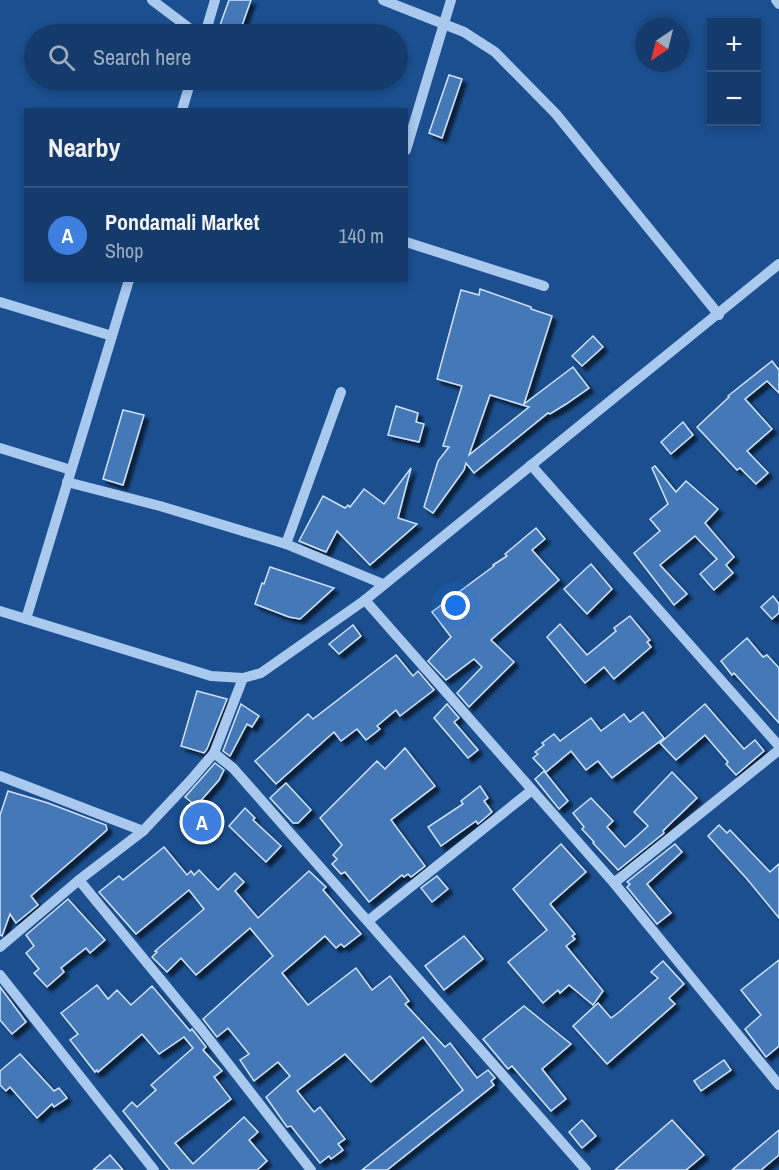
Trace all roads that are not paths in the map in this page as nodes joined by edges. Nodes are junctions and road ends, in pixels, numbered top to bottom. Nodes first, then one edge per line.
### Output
1 (152, 0) edge
2 (215, 0) edge
3 (383, 0) edge
4 (451, 0) edge
5 (776, 0) edge
6 (779, 4) edge
7 (443, 23) junction
8 (184, 24) edge
9 (208, 24) edge
10 (188, 90) edge
11 (183, 108) edge
12 (408, 143) edge
13 (408, 243) edge
14 (779, 264) edge
15 (128, 282) edge
16 (544, 286) dead end
17 (0, 302) edge
18 (719, 315) junction
19 (112, 336) junction
20 (341, 392) dead end
21 (0, 448) edge
22 (531, 465) junction
23 (71, 470) junction
24 (67, 482) junction
25 (286, 544) junction
26 (383, 584) junction
27 (365, 600) junction
28 (0, 611) edge
29 (26, 619) junction
30 (243, 678) junction
31 (779, 748) edge
32 (214, 753) junction
33 (0, 776) edge
34 (532, 790) junction
35 (143, 831) junction
36 (79, 880) junction
37 (614, 883) junction
38 (368, 921) junction
39 (0, 947) edge
40 (0, 975) edge
41 (779, 1085) edge
42 (154, 1170) edge
43 (311, 1170) edge
44 (586, 1170) edge

1 - 8 street
2 - 9 street
3 - 7 street
4 - 7 street
5 - 6 street
7 - 12 street
7 - 18 street
10 - 11 street
13 - 16 street
14 - 18 street
15 - 19 street
17 - 19 street
18 - 22 street
19 - 23 street
20 - 25 street
21 - 23 street
22 - 26 street
22 - 31 street
23 - 24 street
24 - 25 street
24 - 29 street
25 - 26 street
26 - 27 street
27 - 30 street
27 - 34 street
28 - 29 street
29 - 30 street
30 - 32 street
31 - 37 street
32 - 35 street
32 - 38 street
33 - 35 street
34 - 37 street
34 - 38 street
35 - 36 street
36 - 39 street
36 - 43 street
37 - 41 street
38 - 44 street
40 - 42 street

